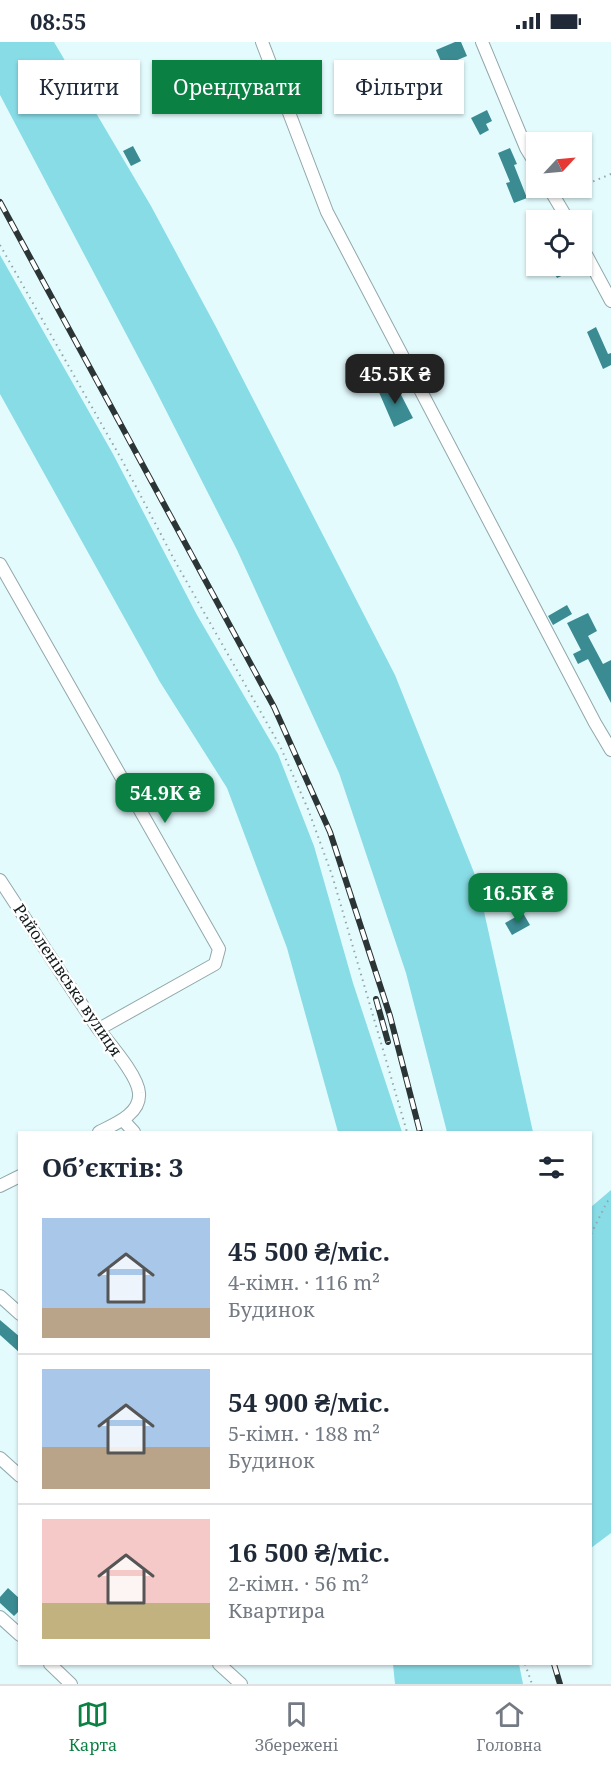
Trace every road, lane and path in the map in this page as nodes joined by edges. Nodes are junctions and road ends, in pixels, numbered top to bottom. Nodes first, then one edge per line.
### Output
1 (262, 42) edge
2 (482, 42) edge
3 (526, 148) edge
4 (611, 174) edge
5 (592, 182) edge
6 (0, 245) edge
7 (592, 266) edge
8 (611, 301) edge
9 (0, 564) edge
10 (611, 750) edge
11 (0, 880) edge
12 (99, 1029) junction
13 (123, 1120) junction
14 (101, 1131) edge
15 (133, 1131) edge
16 (407, 1131) edge
17 (18, 1177) edge
18 (0, 1186) edge
19 (611, 1198) edge
20 (592, 1232) edge
21 (0, 1296) edge
22 (18, 1312) edge
23 (0, 1458) edge
24 (18, 1474) edge
25 (0, 1617) edge
26 (18, 1633) edge
27 (51, 1665) edge
28 (220, 1665) edge
29 (525, 1665) edge
30 (71, 1684) edge
31 (241, 1684) edge
32 (532, 1684) edge

1 - 10 street
2 - 3 street
4 - 5 path
6 - 16 path
7 - 8 street
9 - 12 street
11 - 12 street, Райоленівська вулиця
12 - 13 street, Райоленівська вулиця
13 - 14 street
13 - 15 street
17 - 18 street
19 - 20 path
21 - 22 street
23 - 24 street
25 - 26 street
27 - 30 street
28 - 31 street
29 - 32 path

